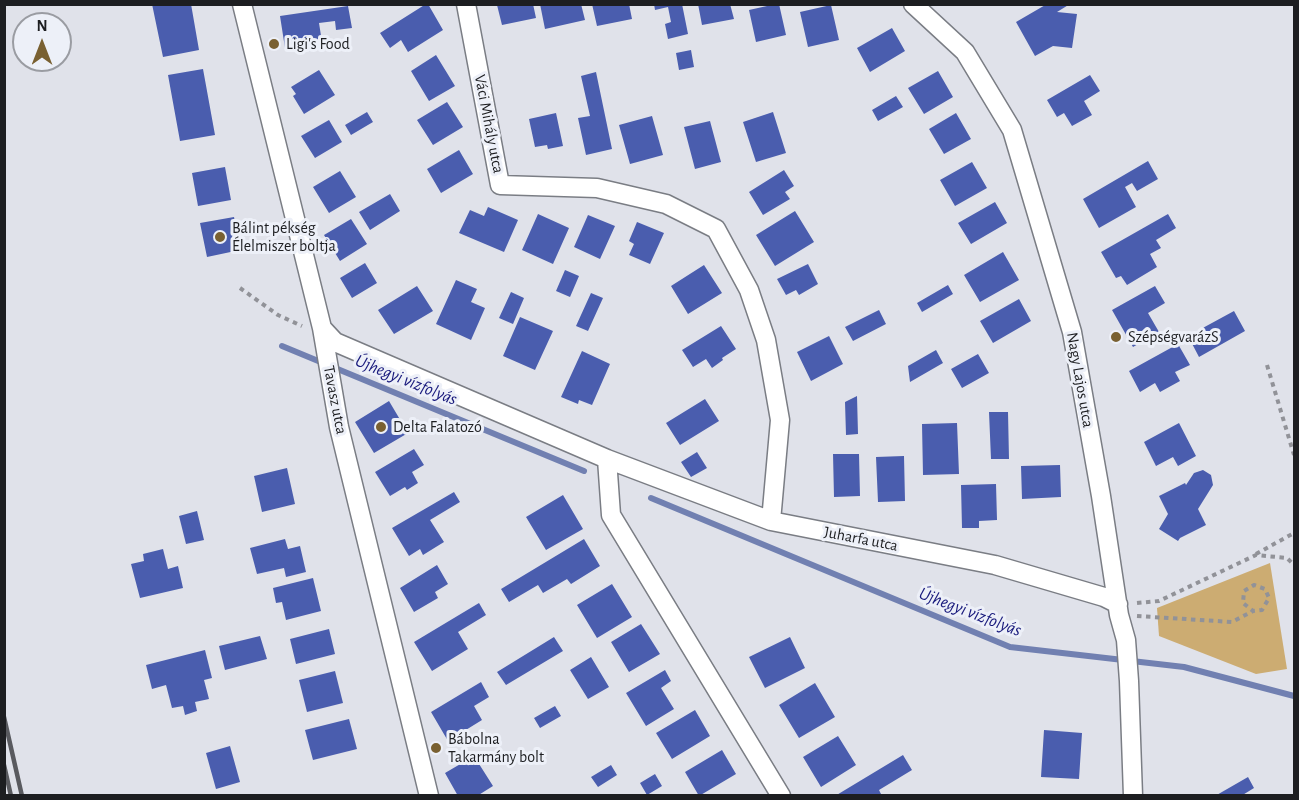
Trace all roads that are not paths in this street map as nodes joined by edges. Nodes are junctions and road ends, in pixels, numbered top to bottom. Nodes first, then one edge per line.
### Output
1 (242, 4) edge
2 (466, 4) edge
3 (913, 4) edge
4 (323, 332) junction
5 (608, 459) junction
6 (771, 521) junction
7 (1118, 610) junction
8 (429, 795) edge
9 (781, 795) edge
10 (1133, 795) edge

1 - 4 street, Tavasz utca
2 - 6 street, Váci Mihály utca
3 - 7 street, Nagy Lajos utca
4 - 5 street, Juharfa utca
4 - 8 street, Tavasz utca
5 - 6 street, Juharfa utca
5 - 9 street
6 - 7 street, Juharfa utca
7 - 10 street, Nagy Lajos utca

